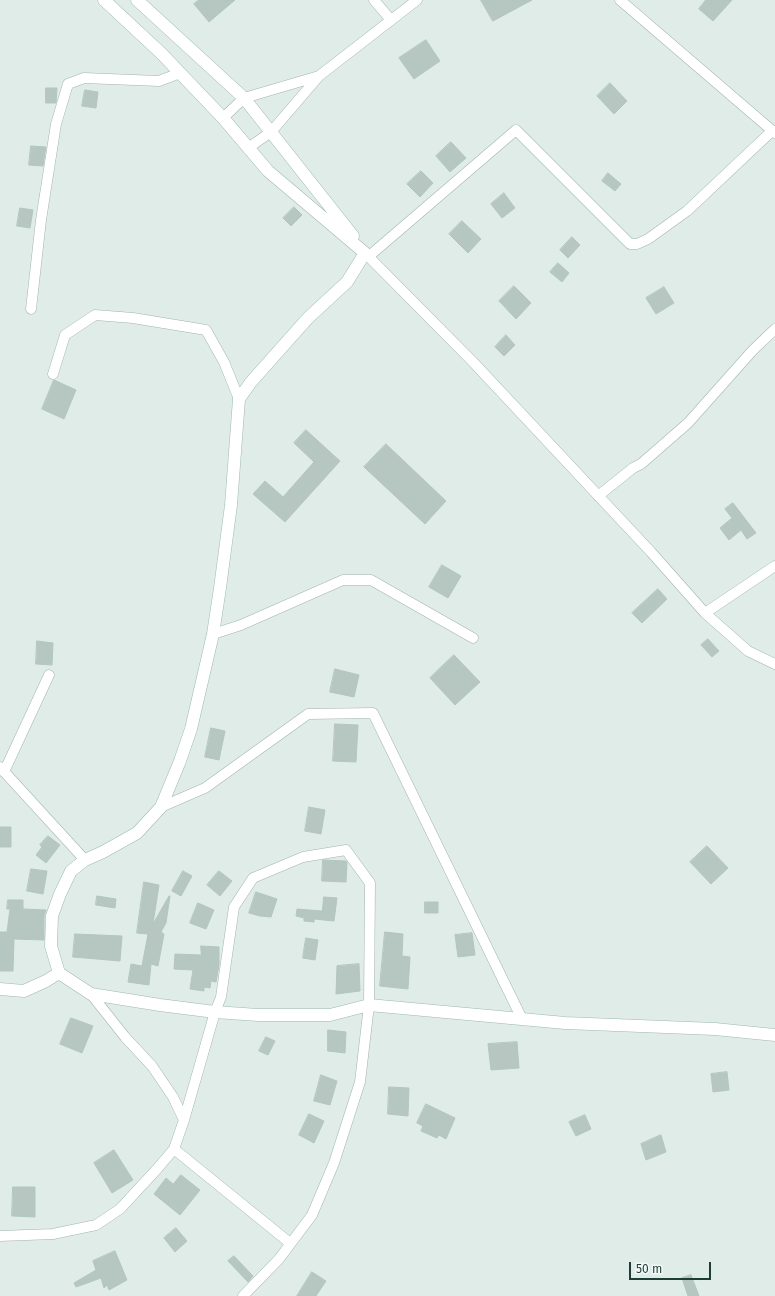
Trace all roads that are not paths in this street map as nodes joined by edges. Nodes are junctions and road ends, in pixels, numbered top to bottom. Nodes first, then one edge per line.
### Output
1 (104, 0) edge
2 (137, 0) edge
3 (374, 0) edge
4 (417, 0) edge
5 (620, 0) edge
6 (391, 20) junction
7 (180, 73) junction
8 (319, 76) junction
9 (244, 98) junction
10 (223, 118) junction
11 (271, 132) junction
12 (774, 132) edge
13 (248, 148) junction
14 (367, 255) junction
15 (31, 309) dead end
16 (775, 329) edge
17 (53, 374) dead end
18 (239, 399) junction
19 (598, 496) junction
20 (775, 566) edge
21 (705, 613) junction
22 (213, 634) junction
23 (473, 638) dead end
24 (775, 664) edge
25 (49, 675) dead end
26 (2, 769) edge
27 (161, 807) junction
28 (85, 860) junction
29 (59, 973) junction
30 (0, 989) edge
31 (91, 994) junction
32 (369, 1005) junction
33 (215, 1012) junction
34 (522, 1019) junction
35 (775, 1035) edge
36 (184, 1120) junction
37 (174, 1149) junction
38 (0, 1236) edge
39 (290, 1243) junction
40 (243, 1296) edge

1 - 7 street
2 - 9 street
3 - 6 street
4 - 6 street
5 - 12 street
6 - 8 street
7 - 10 street
7 - 15 street
8 - 9 street
8 - 11 street
9 - 10 street
9 - 11 street
10 - 13 street
11 - 13 street
11 - 14 street
12 - 14 street
13 - 14 street
14 - 18 street
14 - 19 street
16 - 19 street
17 - 18 street
18 - 22 street
19 - 21 street
20 - 21 street
21 - 24 street
22 - 23 street
22 - 27 street
25 - 26 street
26 - 28 street
27 - 28 street
27 - 34 street
28 - 29 street
29 - 30 street
29 - 31 street
31 - 33 street
31 - 36 street
32 - 33 street
32 - 33 street
32 - 34 street
32 - 39 street
33 - 36 street
34 - 35 street
36 - 37 street
37 - 38 street
37 - 39 street
39 - 40 street

